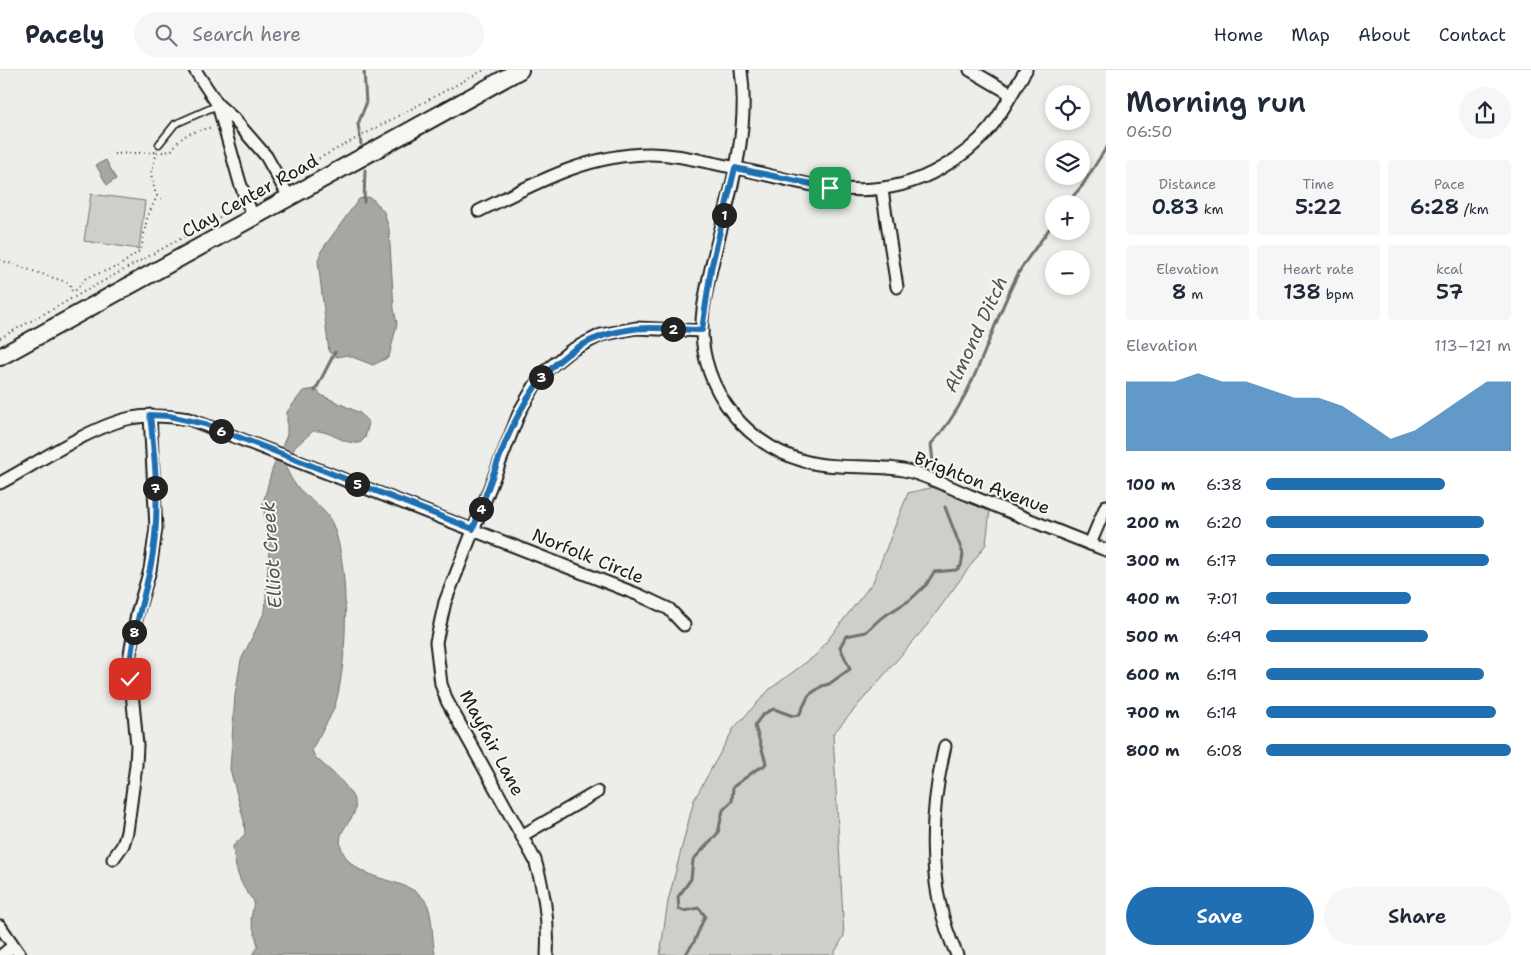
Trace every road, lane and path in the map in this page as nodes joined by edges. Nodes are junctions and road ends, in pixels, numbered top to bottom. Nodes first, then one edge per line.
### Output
1 (195, 70) edge
2 (484, 70) edge
3 (520, 70) edge
4 (742, 70) edge
5 (970, 70) edge
6 (1026, 70) edge
7 (1011, 94) junction
8 (218, 105) junction
9 (159, 144) joint
10 (735, 168) junction
11 (280, 180) junction
12 (882, 190) junction
13 (157, 196) junction
14 (289, 197) junction
15 (163, 199) dead end
16 (250, 209) junction
17 (479, 211) dead end
18 (0, 260) edge
19 (897, 287) dead end
20 (702, 330) junction
21 (0, 338) edge
22 (0, 357) edge
23 (150, 415) junction
24 (0, 483) edge
25 (1106, 506) edge
26 (473, 529) junction
27 (1090, 544) junction
28 (1106, 550) edge
29 (684, 625) dead end
30 (944, 746) dead end
31 (597, 792) dead end
32 (523, 836) junction
33 (113, 859) dead end
34 (0, 926) edge
35 (16, 951) edge
36 (2, 955) edge
37 (548, 955) edge
38 (957, 955) edge

1 - 8 street
2 - 11 path
3 - 14 street, Clay Center Road
4 - 10 street, Brighton Avenue
5 - 7 street
6 - 7 street
7 - 12 street
8 - 9 lane
8 - 11 street
8 - 16 street
9 - 13 path
10 - 12 street
10 - 17 street
10 - 20 street, Brighton Avenue
11 - 14 street
11 - 16 path
12 - 19 street
13 - 15 path
13 - 18 path
14 - 16 street, Clay Center Road
16 - 21 path
16 - 22 street, Clay Center Road
20 - 26 street, Mayfair Lane
20 - 27 street, Brighton Avenue
23 - 24 street, Norfolk Circle
23 - 26 street, Norfolk Circle
23 - 33 street
25 - 27 street
26 - 29 street, Norfolk Circle
26 - 32 street, Mayfair Lane
27 - 28 street, Brighton Avenue
30 - 38 street
31 - 32 street
32 - 37 street, Mayfair Lane
34 - 35 street
35 - 36 street

